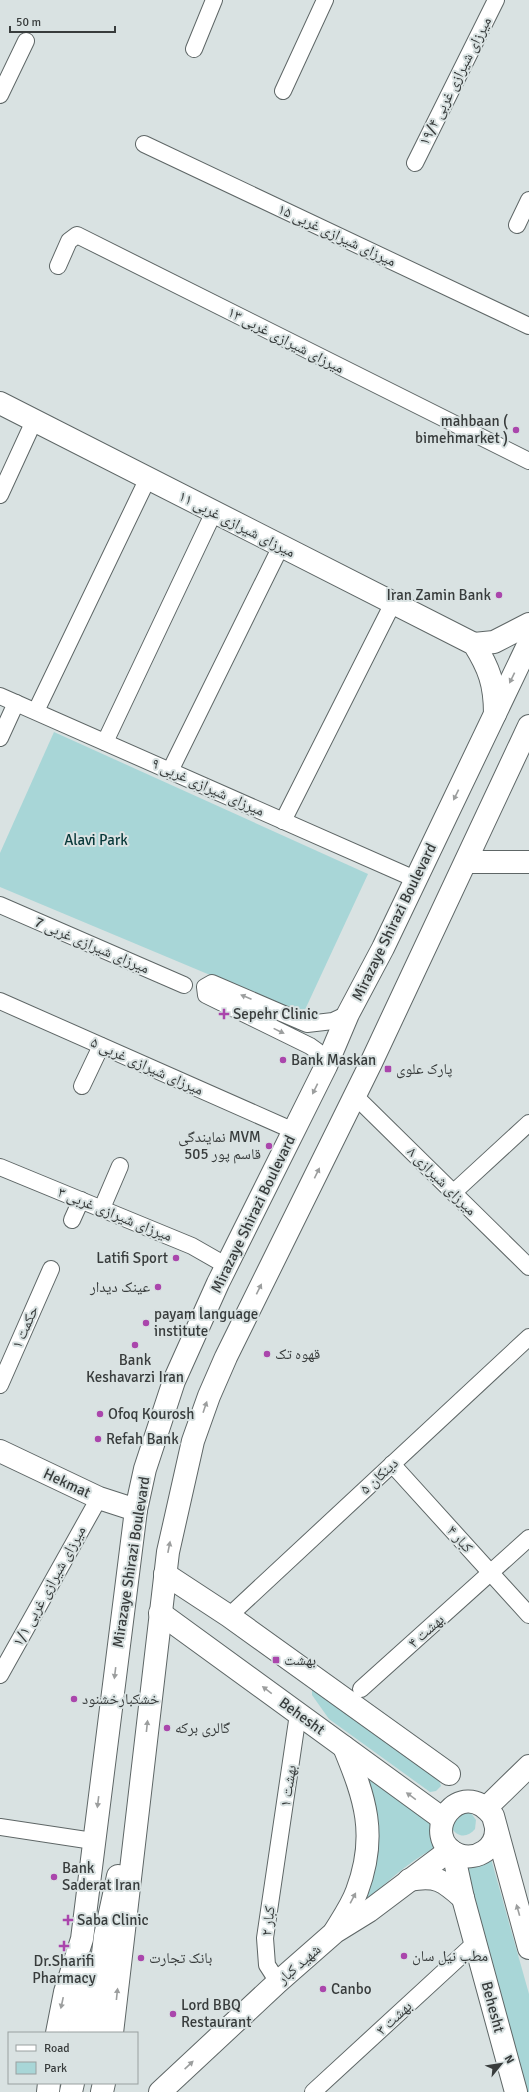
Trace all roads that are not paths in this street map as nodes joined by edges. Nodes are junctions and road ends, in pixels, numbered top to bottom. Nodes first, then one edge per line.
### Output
1 (214, 0) edge
2 (325, 0) edge
3 (496, 0) edge
4 (26, 41) dead end
5 (194, 49) dead end
6 (283, 91) dead end
7 (0, 95) edge
8 (144, 144) dead end
9 (414, 163) dead end
10 (529, 200) edge
11 (517, 225) dead end
12 (58, 266) dead end
13 (529, 326) edge
14 (0, 403) edge
15 (34, 420) junction
16 (529, 461) edge
17 (148, 478) junction
18 (0, 495) edge
19 (214, 512) junction
20 (282, 546) junction
21 (393, 603) junction
22 (529, 624) edge
23 (529, 643) edge
24 (474, 644) junction
25 (0, 696) edge
26 (16, 703) junction
27 (36, 711) junction
28 (495, 714) junction
29 (529, 726) edge
30 (0, 738) edge
31 (105, 742) junction
32 (170, 771) junction
33 (283, 821) junction
34 (466, 862) junction
35 (529, 862) edge
36 (415, 879) junction
37 (0, 905) edge
38 (184, 985) dead end
39 (0, 1001) edge
40 (348, 1014) junction
41 (101, 1046) junction
42 (326, 1066) junction
43 (82, 1086) dead end
44 (355, 1096) junction
45 (529, 1123) edge
46 (294, 1131) junction
47 (120, 1166) dead end
48 (0, 1167) edge
49 (454, 1192) junction
50 (81, 1200) junction
51 (102, 1208) junction
52 (72, 1220) dead end
53 (227, 1266) junction
54 (529, 1267) edge
55 (51, 1269) dead end
56 (529, 1336) edge
57 (0, 1384) edge
58 (0, 1451) edge
59 (392, 1464) junction
60 (99, 1498) junction
61 (136, 1510) junction
62 (529, 1538) edge
63 (491, 1573) junction
64 (166, 1574) junction
65 (160, 1613) junction
66 (529, 1615) edge
67 (229, 1616) junction
68 (0, 1675) edge
69 (361, 1689) dead end
70 (298, 1714) junction
71 (343, 1746) junction
72 (145, 1749) junction
73 (529, 1766) edge
74 (449, 1774) dead end
75 (486, 1808) junction
76 (443, 1819) junction
77 (0, 1827) edge
78 (496, 1830) junction
79 (93, 1840) junction
80 (451, 1851) junction
81 (277, 1858) joint
82 (409, 1880) junction
83 (463, 1898) junction
84 (335, 1932) junction
85 (82, 1939) junction
86 (475, 1944) junction
87 (529, 1948) edge
88 (278, 1982) junction
89 (57, 2032) edge
90 (79, 2032) edge
91 (94, 2032) edge
92 (112, 2032) edge
93 (160, 2092) edge
94 (313, 2092) edge
95 (516, 2092) edge

1 - 5 street
2 - 6 street
3 - 9 street, ۱۹/۴ میرزای شیرازی غربی
4 - 7 street
8 - 13 street, ۱۵ میرزای شیرازی غربی
10 - 11 street
12 - 16 street, ۱۳ میرزای شیرازی غربی
14 - 15 main road, میرزای شیرازی غربی ۱۱
15 - 17 main road, میرزای شیرازی غربی ۱۱
15 - 18 street
17 - 19 main road, میرزای شیرازی غربی ۱۱
17 - 27 street
19 - 20 main road, میرزای شیرازی غربی ۱۱
19 - 31 street
20 - 21 main road, میرزای شیرازی غربی ۱۱
20 - 32 street
21 - 24 main road, میرزای شیرازی غربی ۱۱
21 - 33 street
22 - 24 main road
23 -> 28 main road, Mirazaye Shirazi Boulevard
24 - 28 main road
25 - 26 street, میرزای شیرازی غربی ۹
26 - 27 street, میرزای شیرازی غربی ۹
26 - 30 street
27 - 31 street, میرزای شیرازی غربی ۹
28 -> 36 main road, Mirazaye Shirazi Boulevard
29 - 34 main road
31 - 32 street, میرزای شیرازی غربی ۹
32 - 33 street, میرزای شیرازی غربی ۹
33 - 36 street, میرزای شیرازی غربی ۹
34 - 35 main road
34 - 44 main road
36 - 40 main road, Mirazaye Shirazi Boulevard
37 - 38 street, میرزای شیرازی غربی 7
39 - 41 street, ۵ میرزای شیرازی غربی
40 - 42 main road, Mirazaye Shirazi Boulevard
40 -> 42 street
41 - 43 street
41 - 46 street, ۵ میرزای شیرازی غربی
42 -> 46 main road, Mirazaye Shirazi Boulevard
44 - 49 street, ۸ میرزای شیرازی
64 -> 44 main road
45 - 49 street
46 - 53 main road, Mirazaye Shirazi Boulevard
47 - 51 street
48 - 50 street, ۳ میرزای شیرازی غربی
49 - 54 street, ۸ میرزای شیرازی
50 - 51 street, ۳ میرزای شیرازی غربی
50 - 52 street
51 - 53 street, ۳ میرزای شیرازی غربی
53 - 61 main road, Mirazaye Shirazi Boulevard
55 - 57 street, ۱ حکمت
56 - 59 street, ۵ دینکان
58 - 60 main road, Hekmat
59 - 63 street, ۴ کبار
59 - 67 street, ۵ دینکان
60 - 61 main road, Hekmat
60 - 68 street, ۱/۱ میرزای شیرازی غربی
61 -> 79 main road, Mirazaye Shirazi Boulevard
62 - 63 street, ۴ بهشت
63 - 66 street, ۴ کبار
63 - 69 street, ۴ بهشت
64 - 65 main road
64 - 67 main road
70 -> 65 main road, Behesht
72 -> 65 main road
67 - 74 main road
70 - 71 main road, Behesht
70 - 81 street, ۱ بهشت
76 -> 71 main road, Behesht
84 -> 71 main road
72 - 91 main road
92 -> 72 main road
73 - 75 main road
75 - 76 main road
75 - 78 main road
76 - 80 main road
77 - 79 street
78 - 80 main road
87 -> 78 main road
79 - 85 main road, Mirazaye Shirazi Boulevard
80 - 82 main road, شهید کبار
80 - 83 main road, Behesht
81 - 88 street, ۲ کبار
82 - 83 main road
82 - 84 main road, شهید کبار
83 - 86 main road, Behesht
84 - 88 main road, شهید کبار
85 -> 89 main road, Mirazaye Shirazi Boulevard
85 - 90 main road
86 - 94 street, ۳ بهشت
86 - 95 main road, Behesht
93 -> 88 main road, شهید کبار

